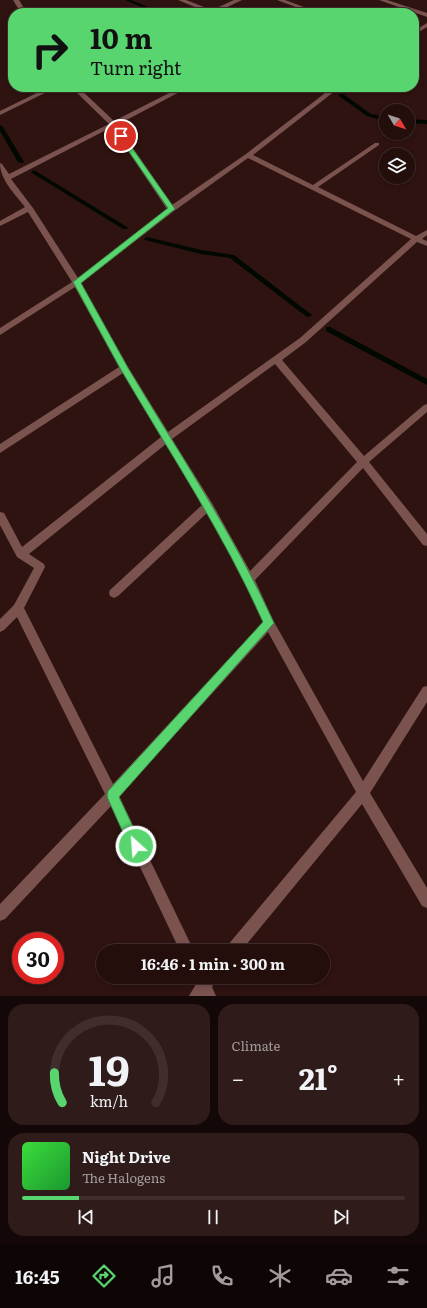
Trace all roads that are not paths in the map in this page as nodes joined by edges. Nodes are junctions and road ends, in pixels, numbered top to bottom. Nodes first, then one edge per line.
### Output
1 (181, 0) edge
2 (239, 0) edge
3 (280, 0) edge
4 (382, 0) edge
5 (202, 8) edge
6 (221, 8) edge
7 (303, 8) edge
8 (406, 8) edge
9 (44, 92) edge
10 (79, 92) edge
11 (176, 92) edge
12 (330, 92) edge
13 (0, 113) edge
14 (113, 124) junction
15 (377, 144) dead end
16 (248, 155) junction
17 (0, 165) edge
18 (7, 178) junction
19 (314, 187) junction
20 (29, 208) junction
21 (172, 209) junction
22 (0, 224) edge
23 (427, 232) edge
24 (416, 239) junction
25 (427, 244) edge
26 (77, 282) junction
27 (0, 332) edge
28 (276, 359) junction
29 (124, 368) junction
30 (427, 407) edge
31 (167, 438) junction
32 (0, 449) edge
33 (364, 462) junction
34 (208, 506) junction
35 (0, 516) edge
36 (427, 542) edge
37 (20, 554) junction
38 (249, 579) junction
39 (114, 594) dead end
40 (18, 608) junction
41 (269, 623) junction
42 (0, 627) edge
43 (427, 691) edge
44 (363, 793) junction
45 (112, 795) junction
46 (427, 901) edge
47 (0, 914) edge
48 (184, 944) edge
49 (238, 944) edge

1 - 5 street
2 - 6 street
3 - 7 street
4 - 8 street
9 - 13 street
10 - 14 street
11 - 14 street
12 - 16 street
14 - 18 street
14 - 21 street
15 - 19 street
16 - 19 street
16 - 21 street
17 - 18 street
18 - 20 street
19 - 24 street
20 - 22 street
20 - 26 street
21 - 26 street
23 - 24 street
24 - 25 street
24 - 28 street
26 - 27 street
26 - 29 street
28 - 31 street
28 - 33 street
29 - 31 street
29 - 32 street
30 - 33 street
31 - 34 street
31 - 37 street
33 - 36 street
33 - 38 street
34 - 38 street
34 - 39 street
35 - 37 street
37 - 40 street
38 - 41 street
40 - 42 street
40 - 45 street
41 - 44 street
41 - 45 street
43 - 44 street
44 - 46 street
44 - 49 street
45 - 47 street
45 - 48 street

